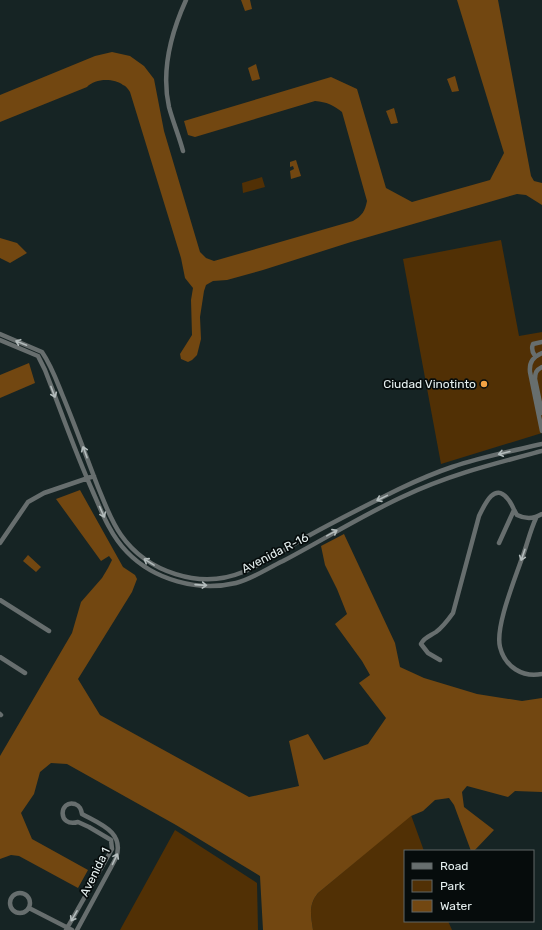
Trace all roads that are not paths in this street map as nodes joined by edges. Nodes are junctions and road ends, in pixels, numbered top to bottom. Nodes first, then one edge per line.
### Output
1 (186, 0) edge
2 (183, 151) dead end
3 (0, 334) edge
4 (0, 340) edge
5 (542, 342) edge
6 (42, 352) junction
7 (542, 353) edge
8 (38, 356) junction
9 (535, 356) junction
10 (542, 367) edge
11 (542, 413) edge
12 (542, 431) edge
13 (542, 444) edge
14 (542, 451) edge
15 (94, 476) junction
16 (87, 478) junction
17 (514, 510) junction
18 (542, 514) edge
19 (536, 518) junction
20 (0, 543) edge
21 (499, 543) dead end
22 (243, 572) junction
23 (246, 579) junction
24 (0, 600) edge
25 (49, 631) dead end
26 (0, 657) edge
27 (440, 660) dead end
28 (25, 672) dead end
29 (542, 674) edge
30 (82, 814) junction
31 (78, 822) junction
32 (91, 888) junction
33 (97, 892) junction
34 (29, 908) junction
35 (69, 929) edge
36 (77, 930) edge

1 - 2 street
6 -> 3 street
4 - 8 street
5 - 9 street
6 - 8 street
15 -> 6 street, Avenida R-16
7 - 9 street
8 -> 16 street, Avenida R-16
9 - 12 street
10 - 11 street
13 -> 22 street, Avenida R-16
23 -> 14 street, Avenida R-16
15 - 16 street
22 -> 15 street, Avenida R-16
16 - 20 street
16 -> 23 street, Avenida R-16
17 - 19 street
17 - 21 street
17 - 27 street
18 - 19 street
19 -> 29 street
22 - 23 street
24 - 25 street
26 - 28 street
30 - 31 street
30 - 31 street, Avenida 1
33 -> 30 street, Avenida 1
31 - 32 street, Avenida 1
32 - 33 street
32 -> 35 street, Avenida 1
33 - 36 street, Avenida 1
34 - 34 street
34 - 35 street

